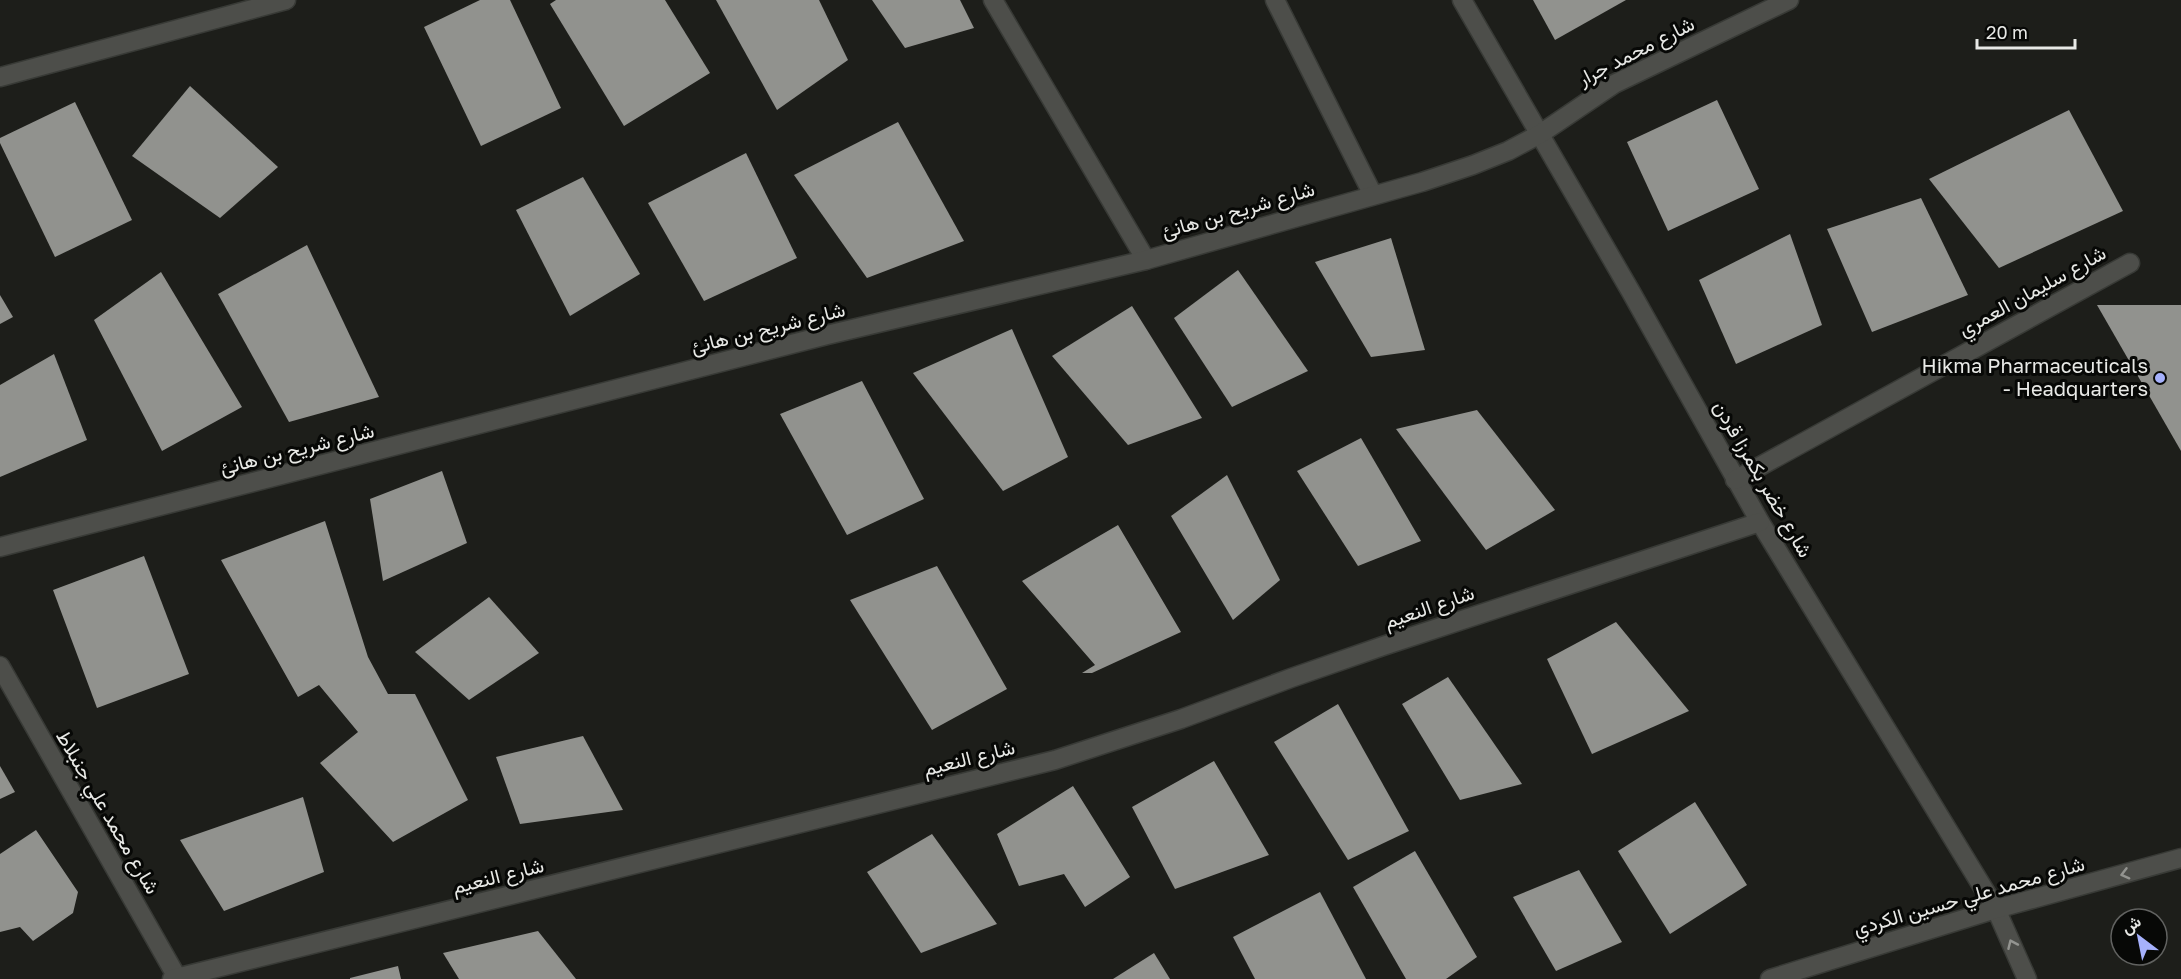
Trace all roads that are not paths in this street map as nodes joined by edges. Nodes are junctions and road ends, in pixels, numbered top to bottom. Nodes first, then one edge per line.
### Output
1 (286, 0) edge
2 (993, 0) edge
3 (1275, 0) edge
4 (1462, 0) edge
5 (1789, 0) edge
6 (0, 77) edge
7 (1540, 134) junction
8 (1373, 195) junction
9 (1146, 260) junction
10 (2130, 262) dead end
11 (1735, 480) junction
12 (1760, 522) junction
13 (0, 547) edge
14 (0, 666) edge
15 (2181, 858) edge
16 (1996, 909) junction
17 (176, 979) edge
18 (1770, 979) edge
19 (2027, 979) edge

1 - 6 street
2 - 9 street
3 - 8 street
4 - 7 street, شارع خضر بكمرزا قردن
5 - 7 street, شارع محمد جرار
7 - 8 street, شارع شريح بن هانئ
7 - 11 street, شارع خضر بكمرزا قردن
8 - 9 street, شارع شريح بن هانئ
9 - 13 street, شارع شريح بن هانئ
10 - 11 street, شارع سليمان العمري
11 - 12 street, شارع خضر بكمرزا قردن
12 - 16 street, شارع خضر بكمرزا قردن
12 - 17 street, شارع النعيم
14 - 17 street, شارع محمد علي جنبلاط
15 -> 16 street, شارع محمد علي حسين الكردي
16 - 18 street, شارع محمد علي حسين الكردي
19 -> 16 street, شارع خضر بكمرزا قردن

